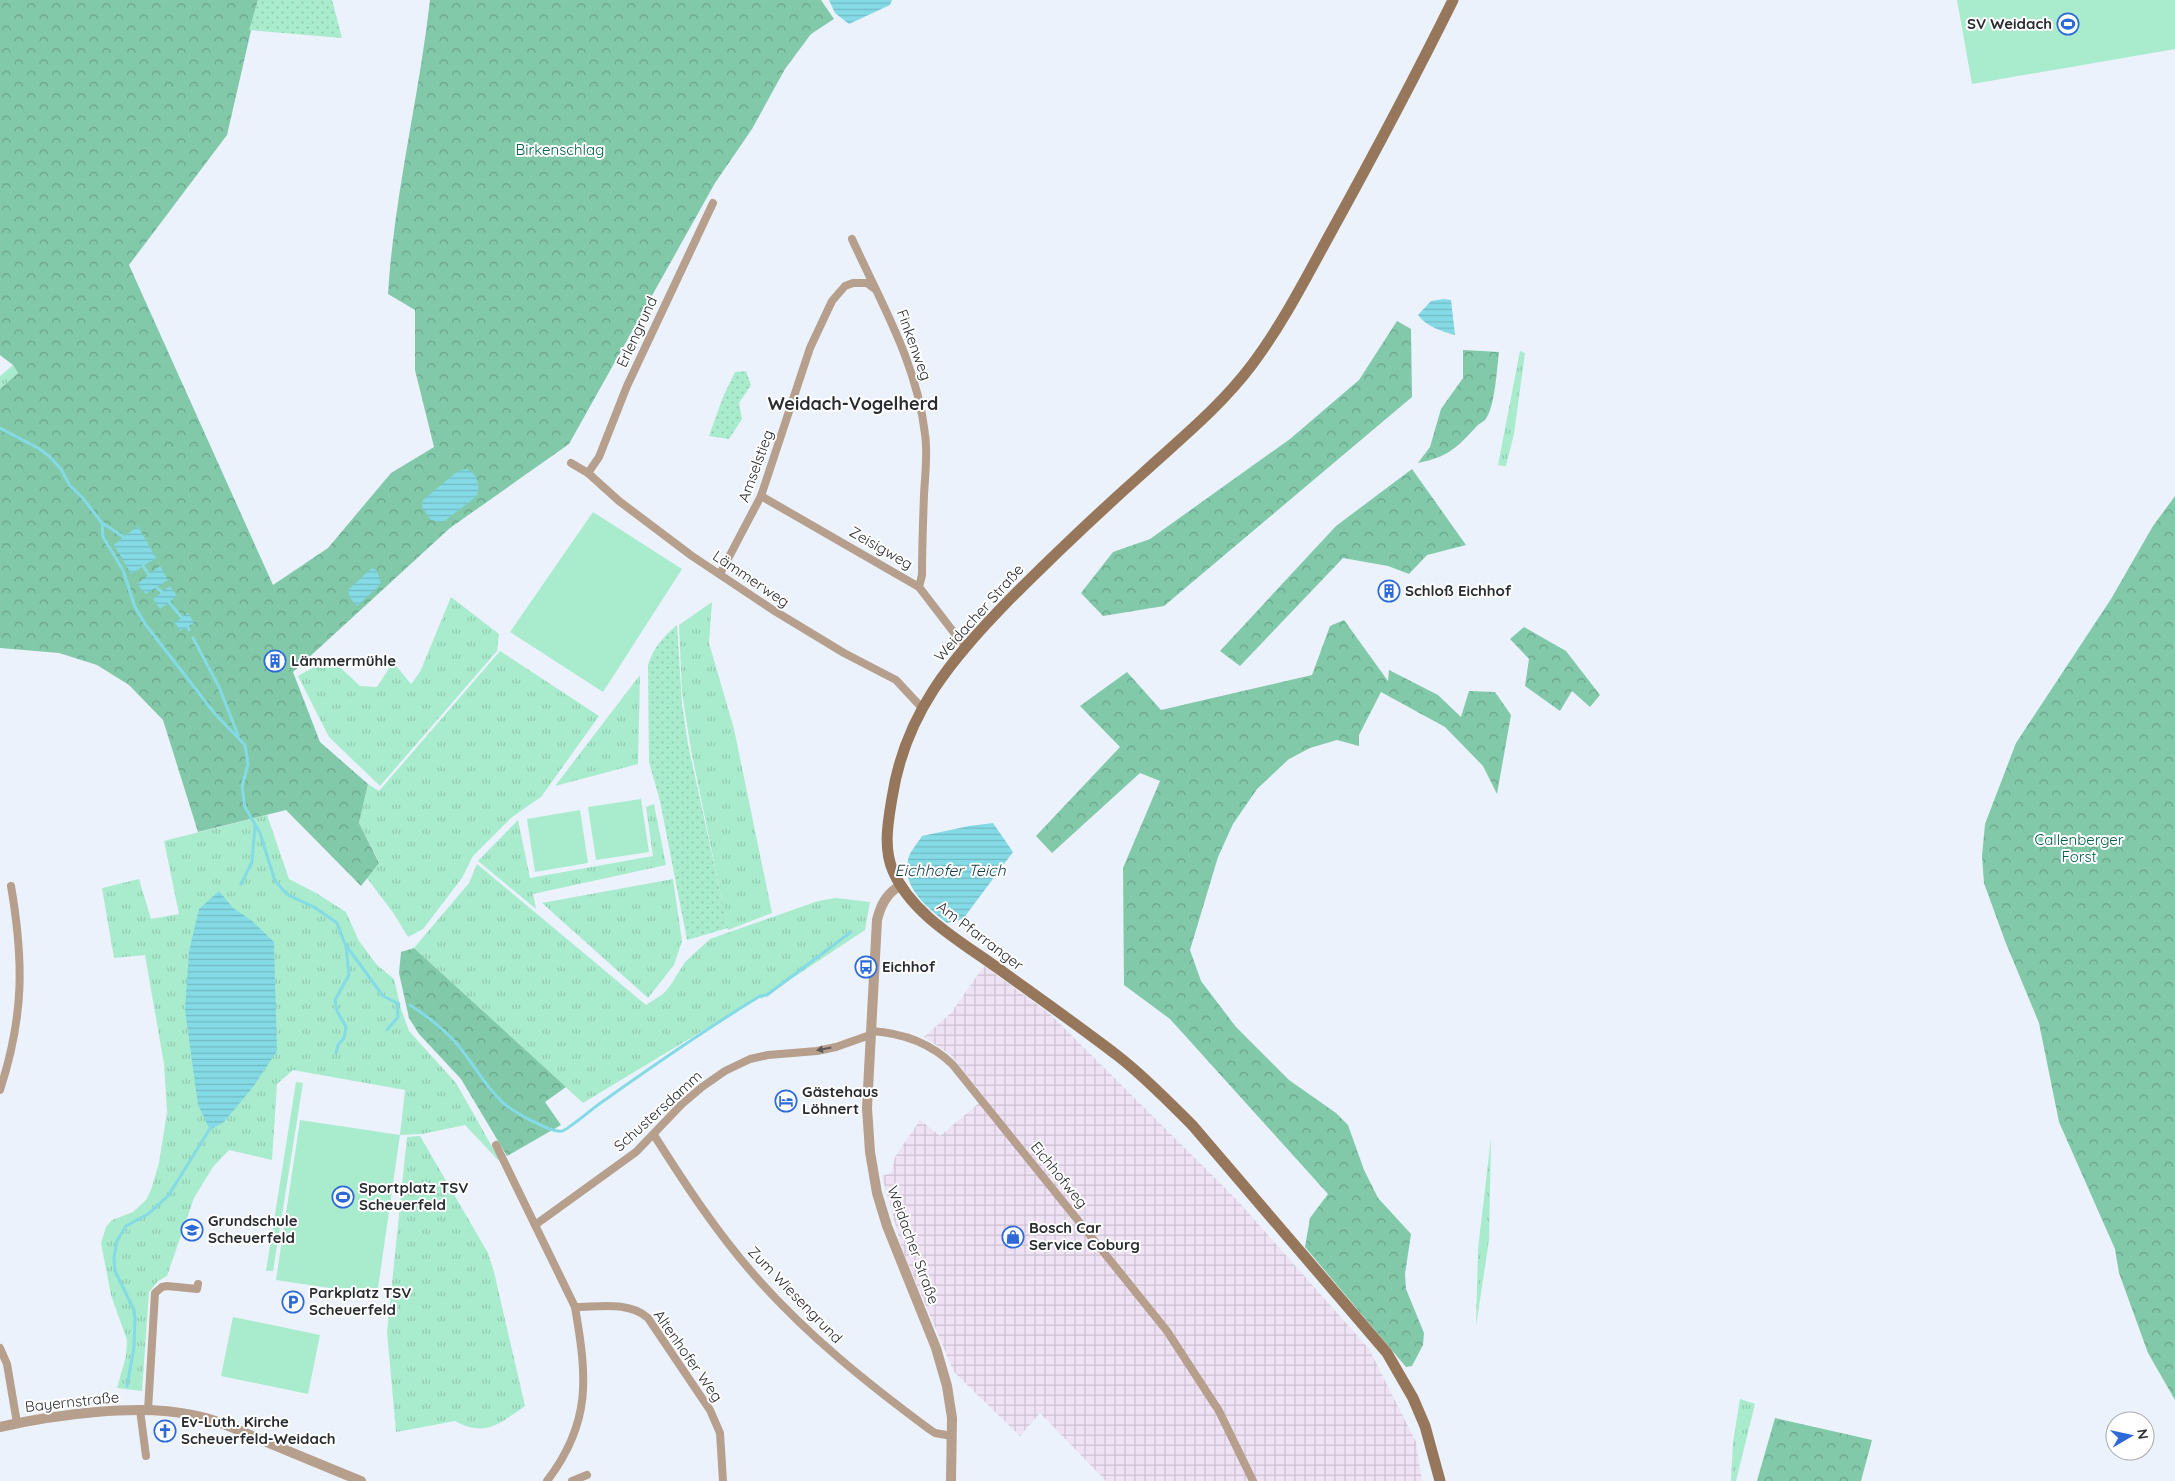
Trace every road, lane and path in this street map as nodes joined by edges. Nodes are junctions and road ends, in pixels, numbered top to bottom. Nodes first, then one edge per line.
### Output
1 (1454, 0) edge
2 (713, 203) dead end
3 (852, 239) dead end
4 (875, 288) junction
5 (571, 463) dead end
6 (588, 473) junction
7 (761, 496) junction
8 (720, 574) junction
9 (919, 586) junction
10 (965, 647) junction
11 (922, 708) junction
12 (901, 885) junction
13 (12, 886) dead end
14 (871, 1033) junction
15 (0, 1090) edge
16 (654, 1135) junction
17 (496, 1146) dead end
18 (535, 1225) junction
19 (198, 1284) dead end
20 (575, 1308) junction
21 (0, 1348) edge
22 (144, 1410) junction
23 (17, 1423) junction
24 (0, 1427) edge
25 (952, 1436) junction
26 (146, 1456) dead end
27 (586, 1475) dead end
28 (361, 1481) edge
29 (547, 1481) edge
30 (572, 1481) edge
31 (723, 1481) edge
32 (951, 1481) edge
33 (1253, 1481) edge
34 (1440, 1481) edge

1 - 10 main road, Weidacher Straße
2 - 6 street, Erlengrund
3 - 4 street, Finkenweg
4 - 7 street, Amselstieg
4 - 9 street, Finkenweg
5 - 6 street, Lämmerweg
6 - 8 street, Lämmerweg
7 - 8 street, Amselstieg
7 - 9 street, Zeisigweg
8 - 11 street, Lämmerweg
9 - 10 street, Zeisigweg
10 - 11 main road, Weidacher Straße
11 - 12 main road, Weidacher Straße
12 - 14 street, Weidacher Straße
12 - 34 main road, Am Pfarranger
13 - 15 street
14 -> 16 street, Schustersdamm
14 - 25 street, Weidacher Straße
14 - 33 street, Eichhofweg
16 - 18 street, Schustersdamm
16 - 25 street, Zum Wiesengrund
17 - 18 street
18 - 20 street
19 - 22 street
20 - 29 street
20 - 31 street, Altenhofer Weg
21 - 23 street
22 - 23 street, Bayernstraße
22 - 26 street
22 - 28 street, Bayernstraße
23 - 24 street, Bayernstraße
25 - 32 street, Weidacher Straße
27 - 30 street

